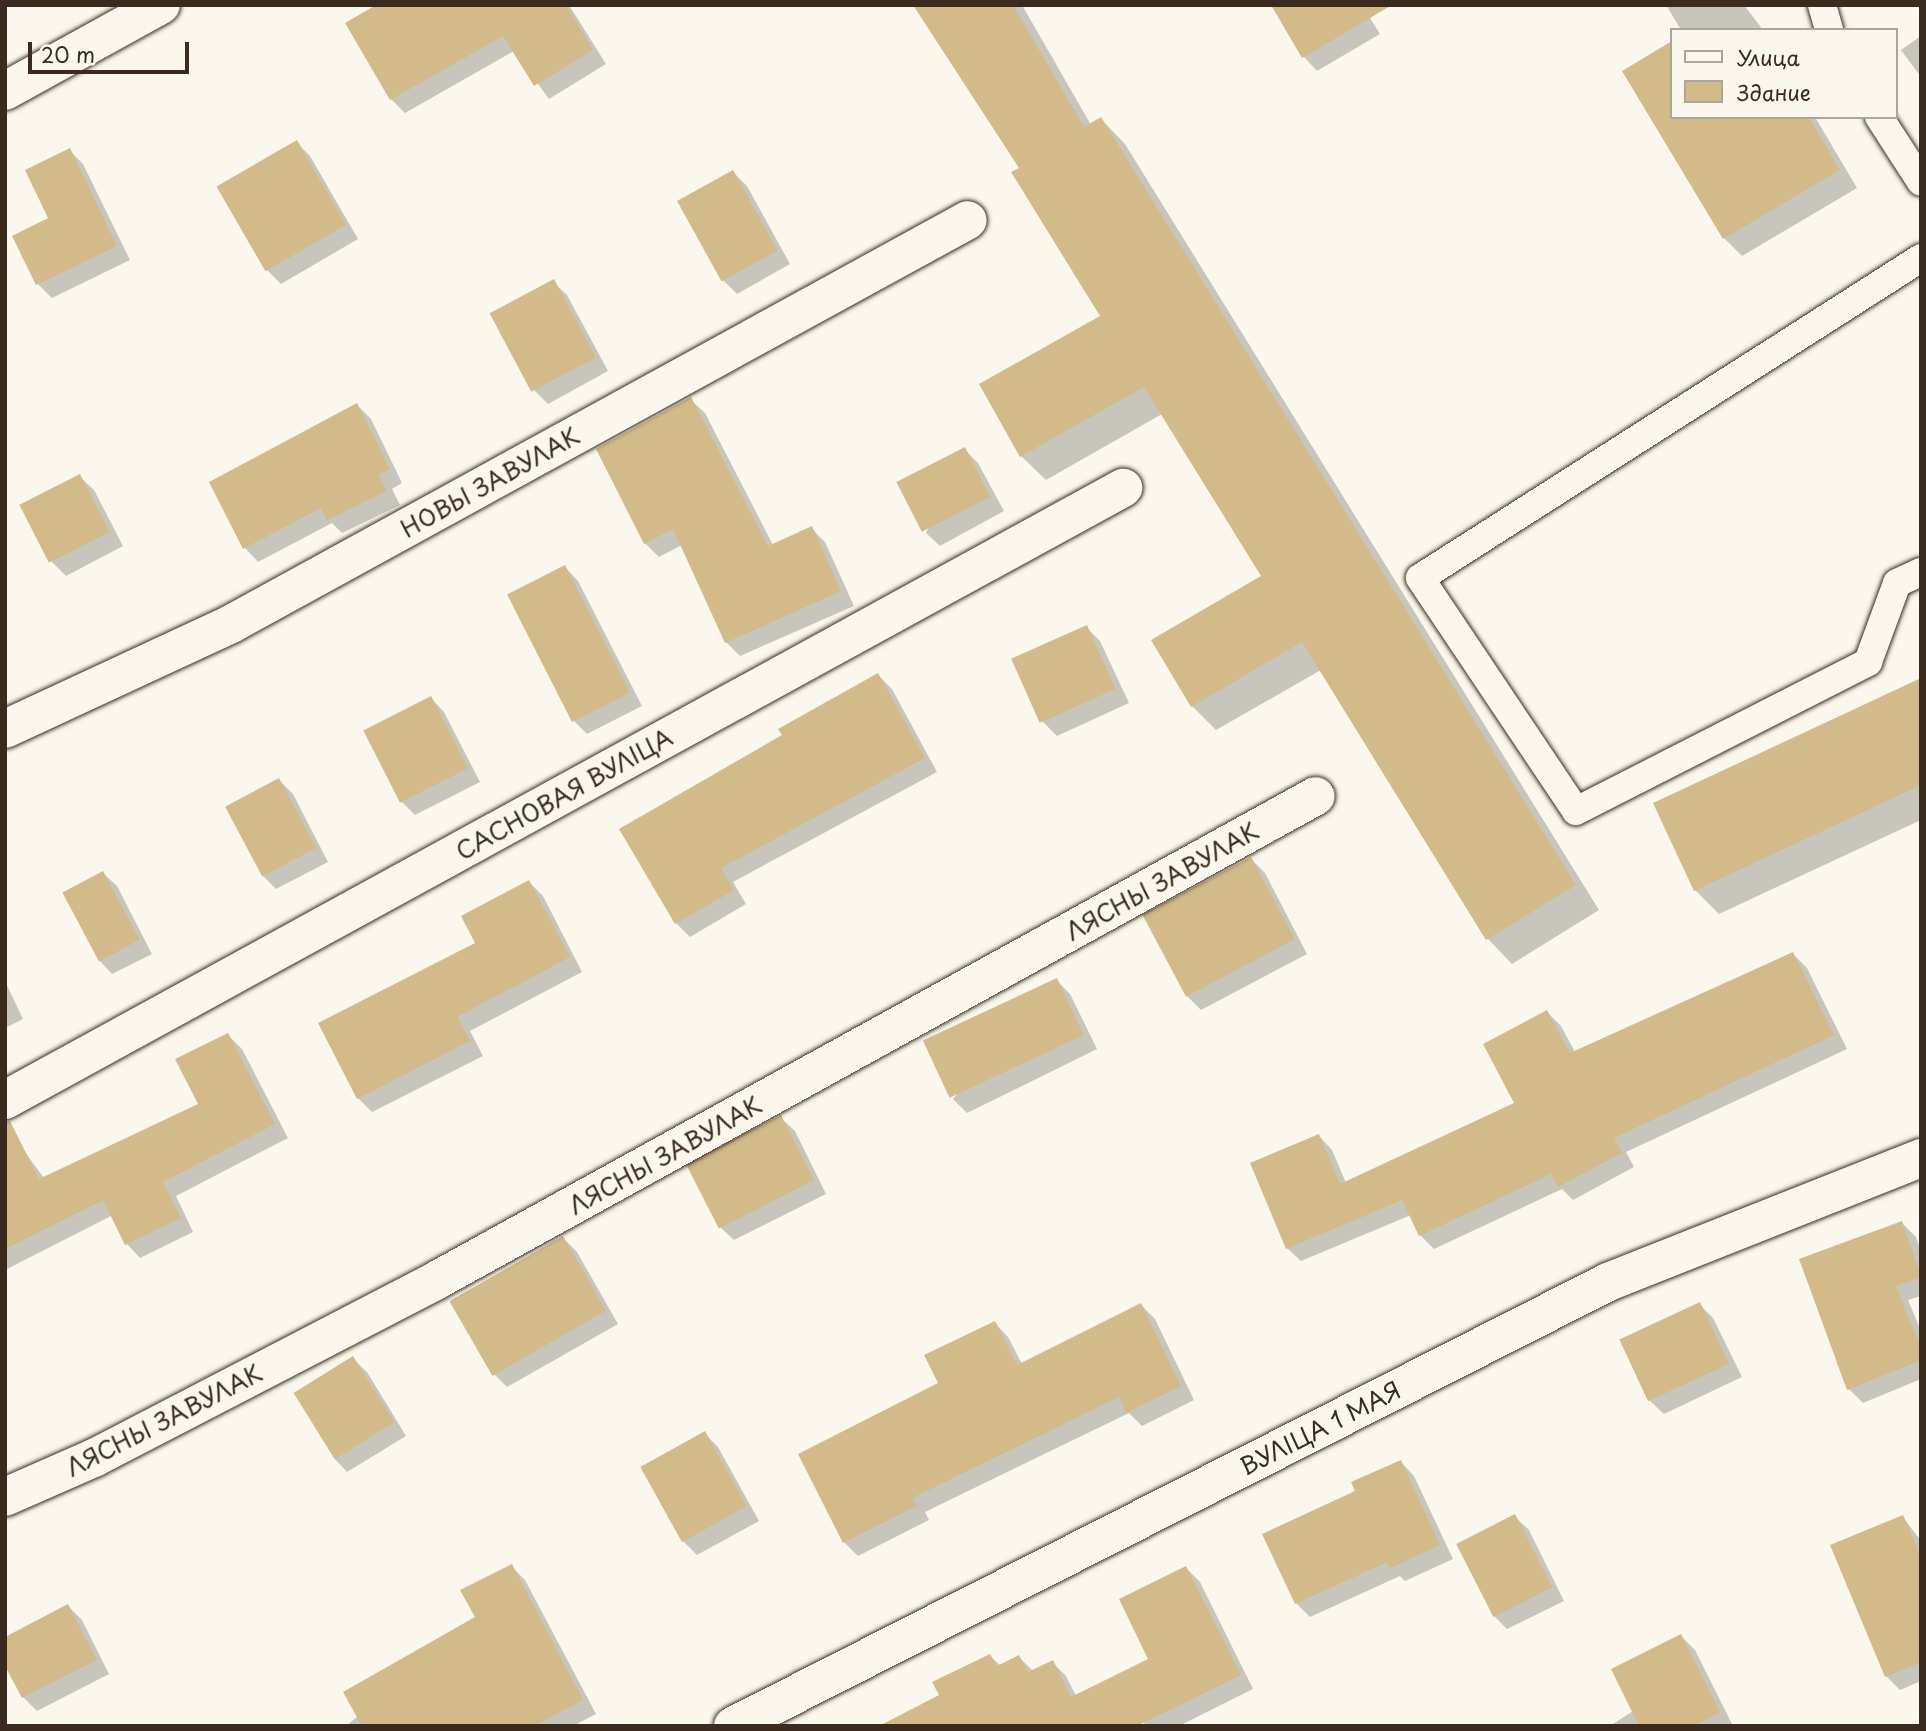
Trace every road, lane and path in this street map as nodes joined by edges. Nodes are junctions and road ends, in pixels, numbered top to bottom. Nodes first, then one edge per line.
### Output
1 (161, 5) edge
2 (1822, 5) edge
3 (1828, 28) edge
4 (5, 91) edge
5 (1880, 119) edge
6 (1921, 182) edge
7 (968, 220) dead end
8 (1921, 258) edge
9 (1123, 488) dead end
10 (1921, 572) edge
11 (5, 729) edge
12 (1316, 796) dead end
13 (5, 1100) edge
14 (1921, 1158) edge
15 (5, 1497) edge
16 (733, 1726) edge

1 - 4 street
2 - 3 lane
5 - 6 lane
7 - 11 street, НОВЫ ЗАВУЛАК
8 - 10 lane
9 - 13 street, САСНОВАЯ ВУЛІЦА
12 - 15 street, ЛЯСНЫ ЗАВУЛАК
14 - 16 street, ВУЛІЦА 1 МАЯ

